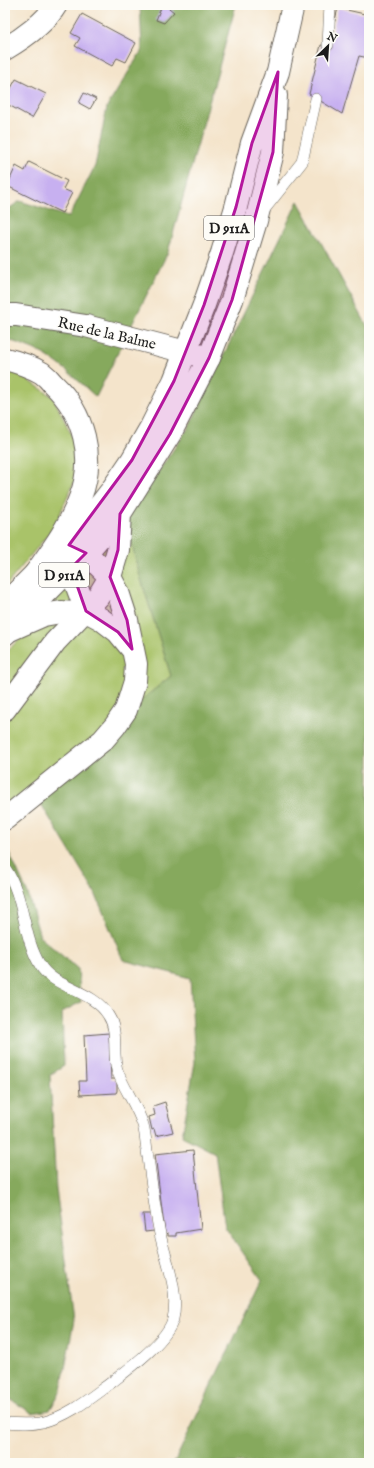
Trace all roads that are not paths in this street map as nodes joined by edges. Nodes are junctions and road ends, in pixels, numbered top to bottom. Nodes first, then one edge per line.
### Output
1 (56, 5) edge
2 (293, 5) edge
3 (330, 5) edge
4 (328, 45) dead end
5 (5, 50) edge
6 (278, 72) junction
7 (316, 99) dead end
8 (256, 221) junction
9 (5, 315) edge
10 (186, 352) junction
11 (209, 358) junction
12 (5, 359) edge
13 (120, 514) junction
14 (75, 555) junction
15 (35, 574) junction
16 (110, 577) junction
17 (5, 604) edge
18 (86, 611) junction
19 (7, 632) edge
20 (132, 649) junction
21 (5, 709) edge
22 (5, 819) edge
23 (5, 868) edge
24 (5, 1423) edge

1 - 5 main road
2 - 6 main road, D 911A
3 - 4 lane
6 - 8 main road, D 911A
6 - 10 main road, D 911A
7 - 8 lane
8 - 11 main road, D 911A
9 - 10 main road, Rue de la Balme
10 - 11 main road, Rue de la Balme
10 - 14 main road, D 911A
11 - 13 main road, D 911A
12 - 15 main road
13 - 14 main road, D 911A
13 - 16 main road
14 - 15 main road, D 911A
14 - 16 main road
14 - 18 main road
14 - 19 main road, D 911A
15 - 17 main road, D 911A
16 - 18 main road
16 - 20 main road
18 - 19 main road
18 - 20 main road
18 - 21 main road
20 - 22 main road
23 - 24 lane

